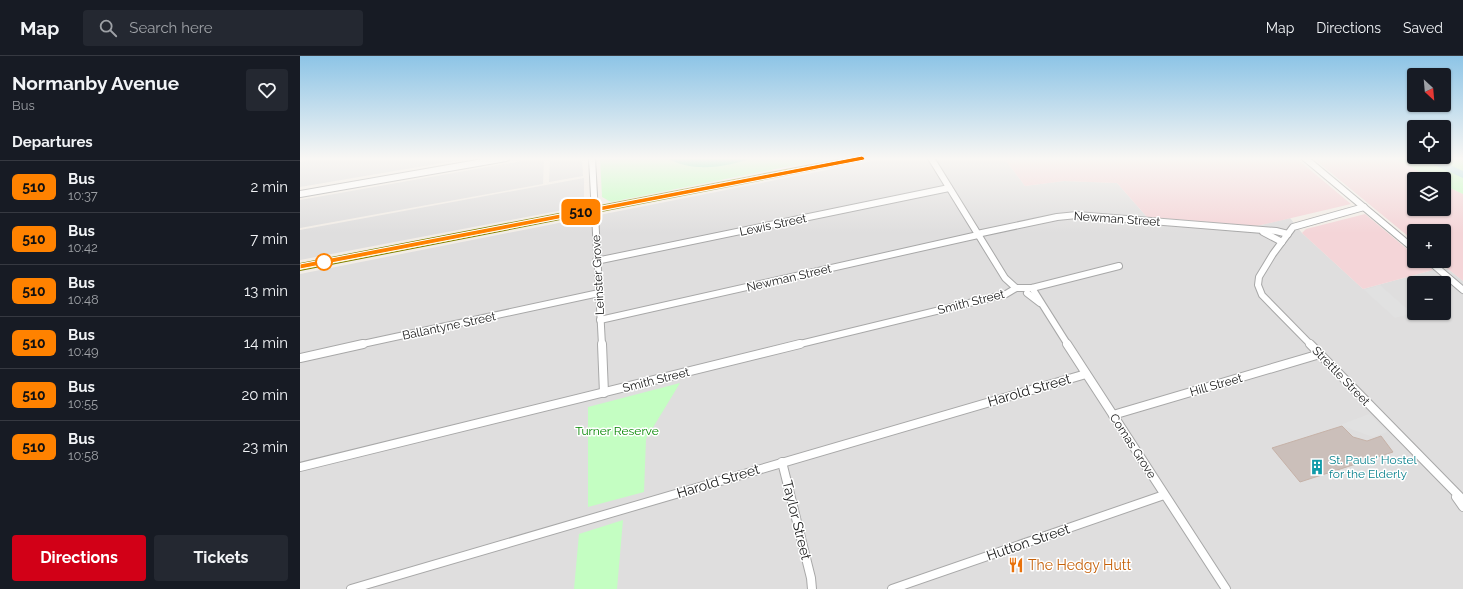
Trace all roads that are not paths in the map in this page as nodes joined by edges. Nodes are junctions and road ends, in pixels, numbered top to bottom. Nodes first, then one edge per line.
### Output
1 (364, 183) edge
2 (593, 183) edge
3 (734, 183) edge
4 (946, 183) edge
5 (1335, 183) edge
6 (949, 188) junction
7 (300, 194) edge
8 (1364, 207) junction
9 (594, 210) junction
10 (1259, 230) junction
11 (978, 234) junction
12 (1288, 234) junction
13 (1282, 242) junction
14 (1407, 243) edge
15 (596, 261) junction
16 (300, 266) edge
17 (1119, 266) dead end
18 (1437, 268) edge
19 (1014, 290) junction
20 (1030, 290) junction
21 (1463, 290) edge
22 (599, 293) junction
23 (600, 320) junction
24 (1320, 354) junction
25 (300, 358) edge
26 (1086, 374) junction
27 (604, 393) junction
28 (1113, 415) junction
29 (782, 462) junction
30 (300, 467) edge
31 (1449, 487) junction
32 (1164, 495) junction
33 (1463, 500) edge
34 (1463, 507) edge
35 (811, 578) junction
36 (351, 589) edge
37 (812, 589) edge
38 (817, 589) edge
39 (892, 589) edge
40 (1226, 589) edge

1 - 7 street
2 - 9 street, Leinster Grove
3 - 9 main road
4 - 6 street
5 - 8 street
6 - 11 street
6 - 15 street, Lewis Street
8 - 12 street
8 - 14 street
9 - 15 street, Leinster Grove
9 - 16 main road
10 - 11 street, Newman Street
10 - 12 street, Newman Street
10 - 13 street, Newman Street
11 - 19 street
11 - 23 street, Newman Street
12 - 13 street
13 - 24 street, Strettle Street
15 - 22 street, Leinster Grove
17 - 20 street, Smith Street
18 - 21 street
19 - 20 street, Smith Street
19 - 27 street, Smith Street
20 - 26 street, Comas Grove
22 - 23 street, Leinster Grove
22 - 25 street, Ballantyne Street
23 - 27 street, Leinster Grove
24 - 28 street, Hill Street
24 - 31 street, Strettle Street
26 - 28 street, Comas Grove
26 - 29 street, Harold Street
27 - 30 street, Smith Street
28 - 32 street, Comas Grove
29 - 35 street, Taylor Street
29 - 36 street, Harold Street
31 - 33 street, Strettle Street
31 - 34 street
32 - 39 street, Hutton Street
32 - 40 street, Comas Grove
35 - 37 street, Taylor Street
35 - 38 street, Taylor Street

